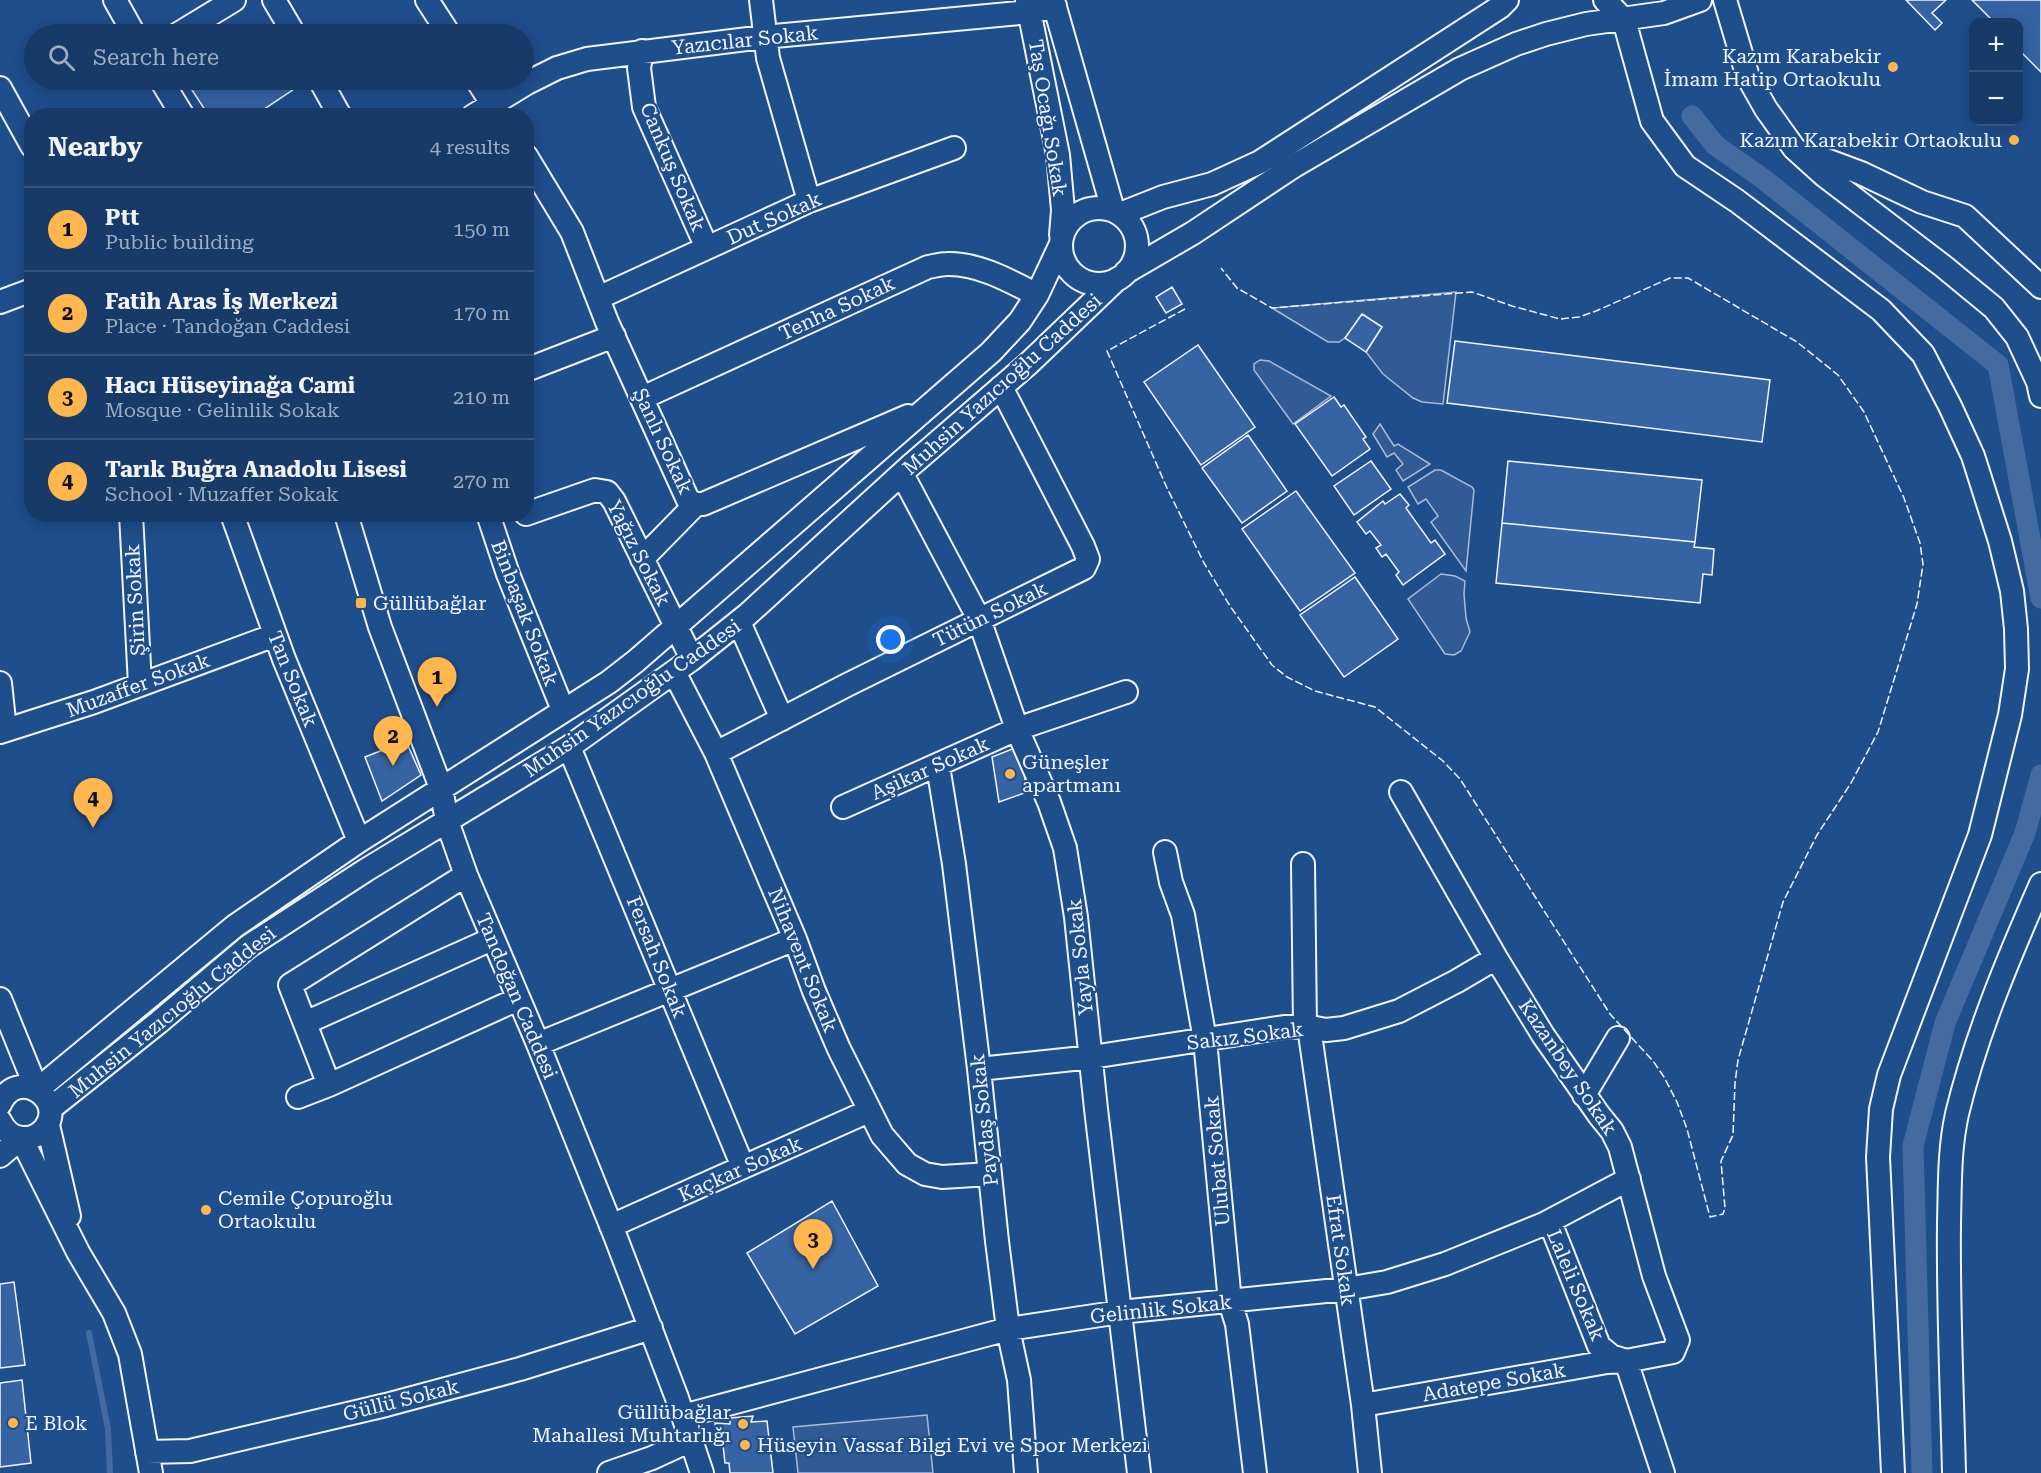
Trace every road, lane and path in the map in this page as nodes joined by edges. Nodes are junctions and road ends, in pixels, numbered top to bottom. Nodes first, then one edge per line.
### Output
1 (115, 0) edge
2 (234, 0) edge
3 (274, 0) edge
4 (427, 0) edge
5 (761, 0) edge
6 (1507, 0) edge
7 (1605, 0) edge
8 (1700, 0) edge
9 (1725, 0) edge
10 (1054, 3) edge
11 (1029, 6) edge
12 (1624, 20) junction
13 (128, 24) edge
14 (194, 24) edge
15 (288, 24) edge
16 (443, 24) edge
17 (764, 37) junction
18 (642, 51) junction
19 (534, 79) edge
20 (0, 88) edge
21 (167, 90) edge
22 (326, 90) edge
23 (484, 90) edge
24 (518, 90) edge
25 (178, 108) edge
26 (336, 108) edge
27 (496, 108) edge
28 (499, 108) edge
29 (24, 132) edge
30 (954, 148) dead end
31 (1794, 148) junction
32 (534, 169) edge
33 (809, 201) junction
34 (1116, 212) junction
35 (1060, 241) junction
36 (707, 248) junction
37 (1122, 276) junction
38 (2041, 287) edge
39 (24, 293) edge
40 (1037, 296) junction
41 (598, 298) junction
42 (0, 302) edge
43 (614, 336) junction
44 (534, 367) edge
45 (1001, 387) junction
46 (2041, 396) edge
47 (642, 398) junction
48 (922, 410) junction
49 (902, 474) junction
50 (696, 504) junction
51 (534, 511) edge
52 (131, 522) edge
53 (235, 522) edge
54 (348, 522) edge
55 (491, 522) edge
56 (642, 559) junction
57 (979, 619) junction
58 (739, 622) junction
59 (677, 626) junction
60 (275, 635) junction
61 (683, 665) junction
62 (0, 683) edge
63 (140, 685) junction
64 (1126, 692) dead end
65 (563, 711) junction
66 (782, 719) junction
67 (1017, 729) junction
68 (3, 731) edge
69 (569, 747) junction
70 (716, 753) junction
71 (938, 766) junction
72 (441, 788) junction
73 (1401, 792) dead end
74 (843, 807) dead end
75 (447, 821) junction
76 (359, 841) junction
77 (1166, 852) dead end
78 (1303, 864) dead end
79 (466, 875) junction
80 (2041, 884) edge
81 (492, 939) junction
82 (795, 939) junction
83 (1496, 958) junction
84 (670, 989) junction
85 (0, 999) edge
86 (518, 999) junction
87 (305, 1023) junction
88 (1307, 1026) junction
89 (1618, 1038) dead end
90 (1205, 1040) junction
91 (538, 1044) junction
92 (1092, 1057) junction
93 (979, 1069) junction
94 (329, 1085) junction
95 (1584, 1095) junction
96 (298, 1097) dead end
97 (0, 1104) edge
98 (45, 1108) junction
99 (869, 1111) junction
100 (0, 1121) edge
101 (21, 1138) junction
102 (0, 1156) edge
103 (743, 1167) junction
104 (990, 1174) junction
105 (1629, 1179) junction
106 (1550, 1222) junction
107 (611, 1226) junction
108 (78, 1252) junction
109 (1346, 1289) junction
110 (1230, 1302) junction
111 (1120, 1312) junction
112 (651, 1328) junction
113 (1008, 1329) junction
114 (1626, 1361) junction
115 (1363, 1405) junction
116 (683, 1416) junction
117 (691, 1440) junction
118 (149, 1463) edge
119 (1656, 1472) edge
120 (609, 1473) edge
121 (702, 1473) edge
122 (1026, 1473) edge
123 (1139, 1473) edge
124 (1255, 1473) edge
125 (1370, 1473) edge
126 (1893, 1473) edge
127 (1954, 1473) edge

1 - 13 street
2 - 14 street
3 - 15 street
4 - 16 street
5 - 17 street
6 - 34 street
7 - 12 street
8 - 12 street, Muhsin Yazıcıoğlu Caddesi
9 - 31 street
10 - 11 street, Yazıcılar Sokak
10 - 34 street, Taş Ocağı Sokak
11 - 17 street, Yazıcılar Sokak
11 - 35 street, Taş Ocağı Sokak
12 - 37 street, Muhsin Yazıcıoğlu Caddesi
12 - 126 street
17 - 18 street, Yazıcılar Sokak
17 - 33 street
18 - 19 street, Yazıcılar Sokak
18 - 36 street, Cankuş Sokak
20 - 29 street
21 - 25 street
22 - 26 street
23 - 27 street
24 - 28 street, Yazıcılar Sokak
30 - 33 street, Dut Sokak
31 - 38 street
31 - 46 street
32 - 41 street, Şanlı Sokak
33 - 36 street, Dut Sokak
34 - 35 street
34 - 37 street
35 - 37 street
35 - 40 street, Muhsin Yazıcıoğlu Caddesi
36 - 41 street, Dut Sokak
37 - 45 street, Muhsin Yazıcıoğlu Caddesi
39 - 42 street
40 - 47 street, Tenha Sokak
40 - 48 street, Muhsin Yazıcıoğlu Caddesi
41 - 43 street, Şanlı Sokak
43 - 44 street
43 - 47 street, Şanlı Sokak
45 - 49 street, Muhsin Yazıcıoğlu Caddesi
45 - 57 street, Tütün Sokak
47 - 50 street, Şanlı Sokak
48 - 50 street, Şanlı Sokak
48 - 59 street, Muhsin Yazıcıoğlu Caddesi
49 - 57 street, Yayla Sokak
49 - 58 street, Muhsin Yazıcıoğlu Caddesi
50 - 56 street
51 - 56 street, Yağız Sokak
52 - 63 street, Şirin Sokak
53 - 60 street, Tan Sokak
54 - 72 street, Tandoğan Caddesi
55 - 65 street, Binbaşak Sokak
56 - 59 street, Yağız Sokak
57 - 66 street, Tütün Sokak
57 - 67 street, Yayla Sokak
58 - 61 street, Muhsin Yazıcıoğlu Caddesi
58 - 66 street
59 - 61 street, Yağız Sokak
59 - 65 street, Muhsin Yazıcıoğlu Caddesi
60 - 63 street, Muzaffer Sokak
60 - 76 street, Tan Sokak
61 - 69 street, Muhsin Yazıcıoğlu Caddesi
61 - 70 street, Nihavent Sokak
62 - 68 street
63 - 68 street, Muzaffer Sokak
64 - 67 street, Aşikar Sokak
65 - 72 street, Muhsin Yazıcıoğlu Caddesi
66 - 70 street, Tütün Sokak
67 - 71 street, Aşikar Sokak
67 - 92 street, Yayla Sokak
69 - 75 street, Muhsin Yazıcıoğlu Caddesi
69 - 84 street, Fersah Sokak
70 - 82 street, Nihavent Sokak
71 - 74 street, Aşikar Sokak
71 - 93 street, Paydaş Sokak
72 - 75 street, Tandoğan Caddesi
72 - 76 street, Muhsin Yazıcıoğlu Caddesi
73 - 83 street, Kazanbey Sokak
75 - 79 street, Tandoğan Caddesi
75 - 98 street, Muhsin Yazıcıoğlu Caddesi
76 - 98 street, Muhsin Yazıcıoğlu Caddesi
77 - 90 street, Ulubat Sokak
78 - 88 street, Efrat Sokak
79 - 81 street, Tandoğan Caddesi
79 - 87 street
80 - 127 street
81 - 86 street, Tandoğan Caddesi
81 - 87 street
82 - 84 street
82 - 99 street, Nihavent Sokak
83 - 88 street, Sakız Sokak
83 - 95 street, Kazanbey Sokak
84 - 91 street
84 - 103 street, Fersah Sokak
85 - 98 street
86 - 91 street, Tandoğan Caddesi
86 - 94 street
87 - 94 street
88 - 90 street, Sakız Sokak
88 - 109 street, Efrat Sokak
89 - 95 street
90 - 92 street, Sakız Sokak
90 - 110 street, Ulubat Sokak
91 - 107 street, Tandoğan Caddesi
92 - 93 street, Sakız Sokak
92 - 111 street, Yayla Sokak
93 - 104 street, Paydaş Sokak
94 - 96 street
95 - 105 street, Kazanbey Sokak
97 - 98 street
98 - 101 street
98 - 108 street
99 - 103 street, Kaçkar Sokak
99 - 104 street, Nihavent Sokak
100 - 101 street
101 - 102 street
101 - 108 street
103 - 107 street, Kaçkar Sokak
104 - 113 street, Paydaş Sokak
105 - 106 street, Gelinlik Sokak
105 - 114 street, Kazanbey Sokak
106 - 109 street, Gelinlik Sokak
106 - 114 street, Laleli Sokak
107 - 112 street, Tandoğan Caddesi
108 - 118 street
109 - 110 street, Gelinlik Sokak
109 - 115 street, Efrat Sokak
110 - 111 street, Gelinlik Sokak
110 - 124 street, Ulubat Sokak
111 - 113 street, Gelinlik Sokak
111 - 123 street, Yayla Sokak
112 - 116 street, Tandoğan Caddesi
112 - 118 street, Güllü Sokak
113 - 116 street, Gelinlik Sokak
113 - 122 street, Paydaş Sokak
114 - 115 street, Adatepe Sokak
114 - 119 street
115 - 125 street, Efrat Sokak
116 - 117 street, Tandoğan Caddesi
117 - 120 street
117 - 121 street, Tandoğan Caddesi

